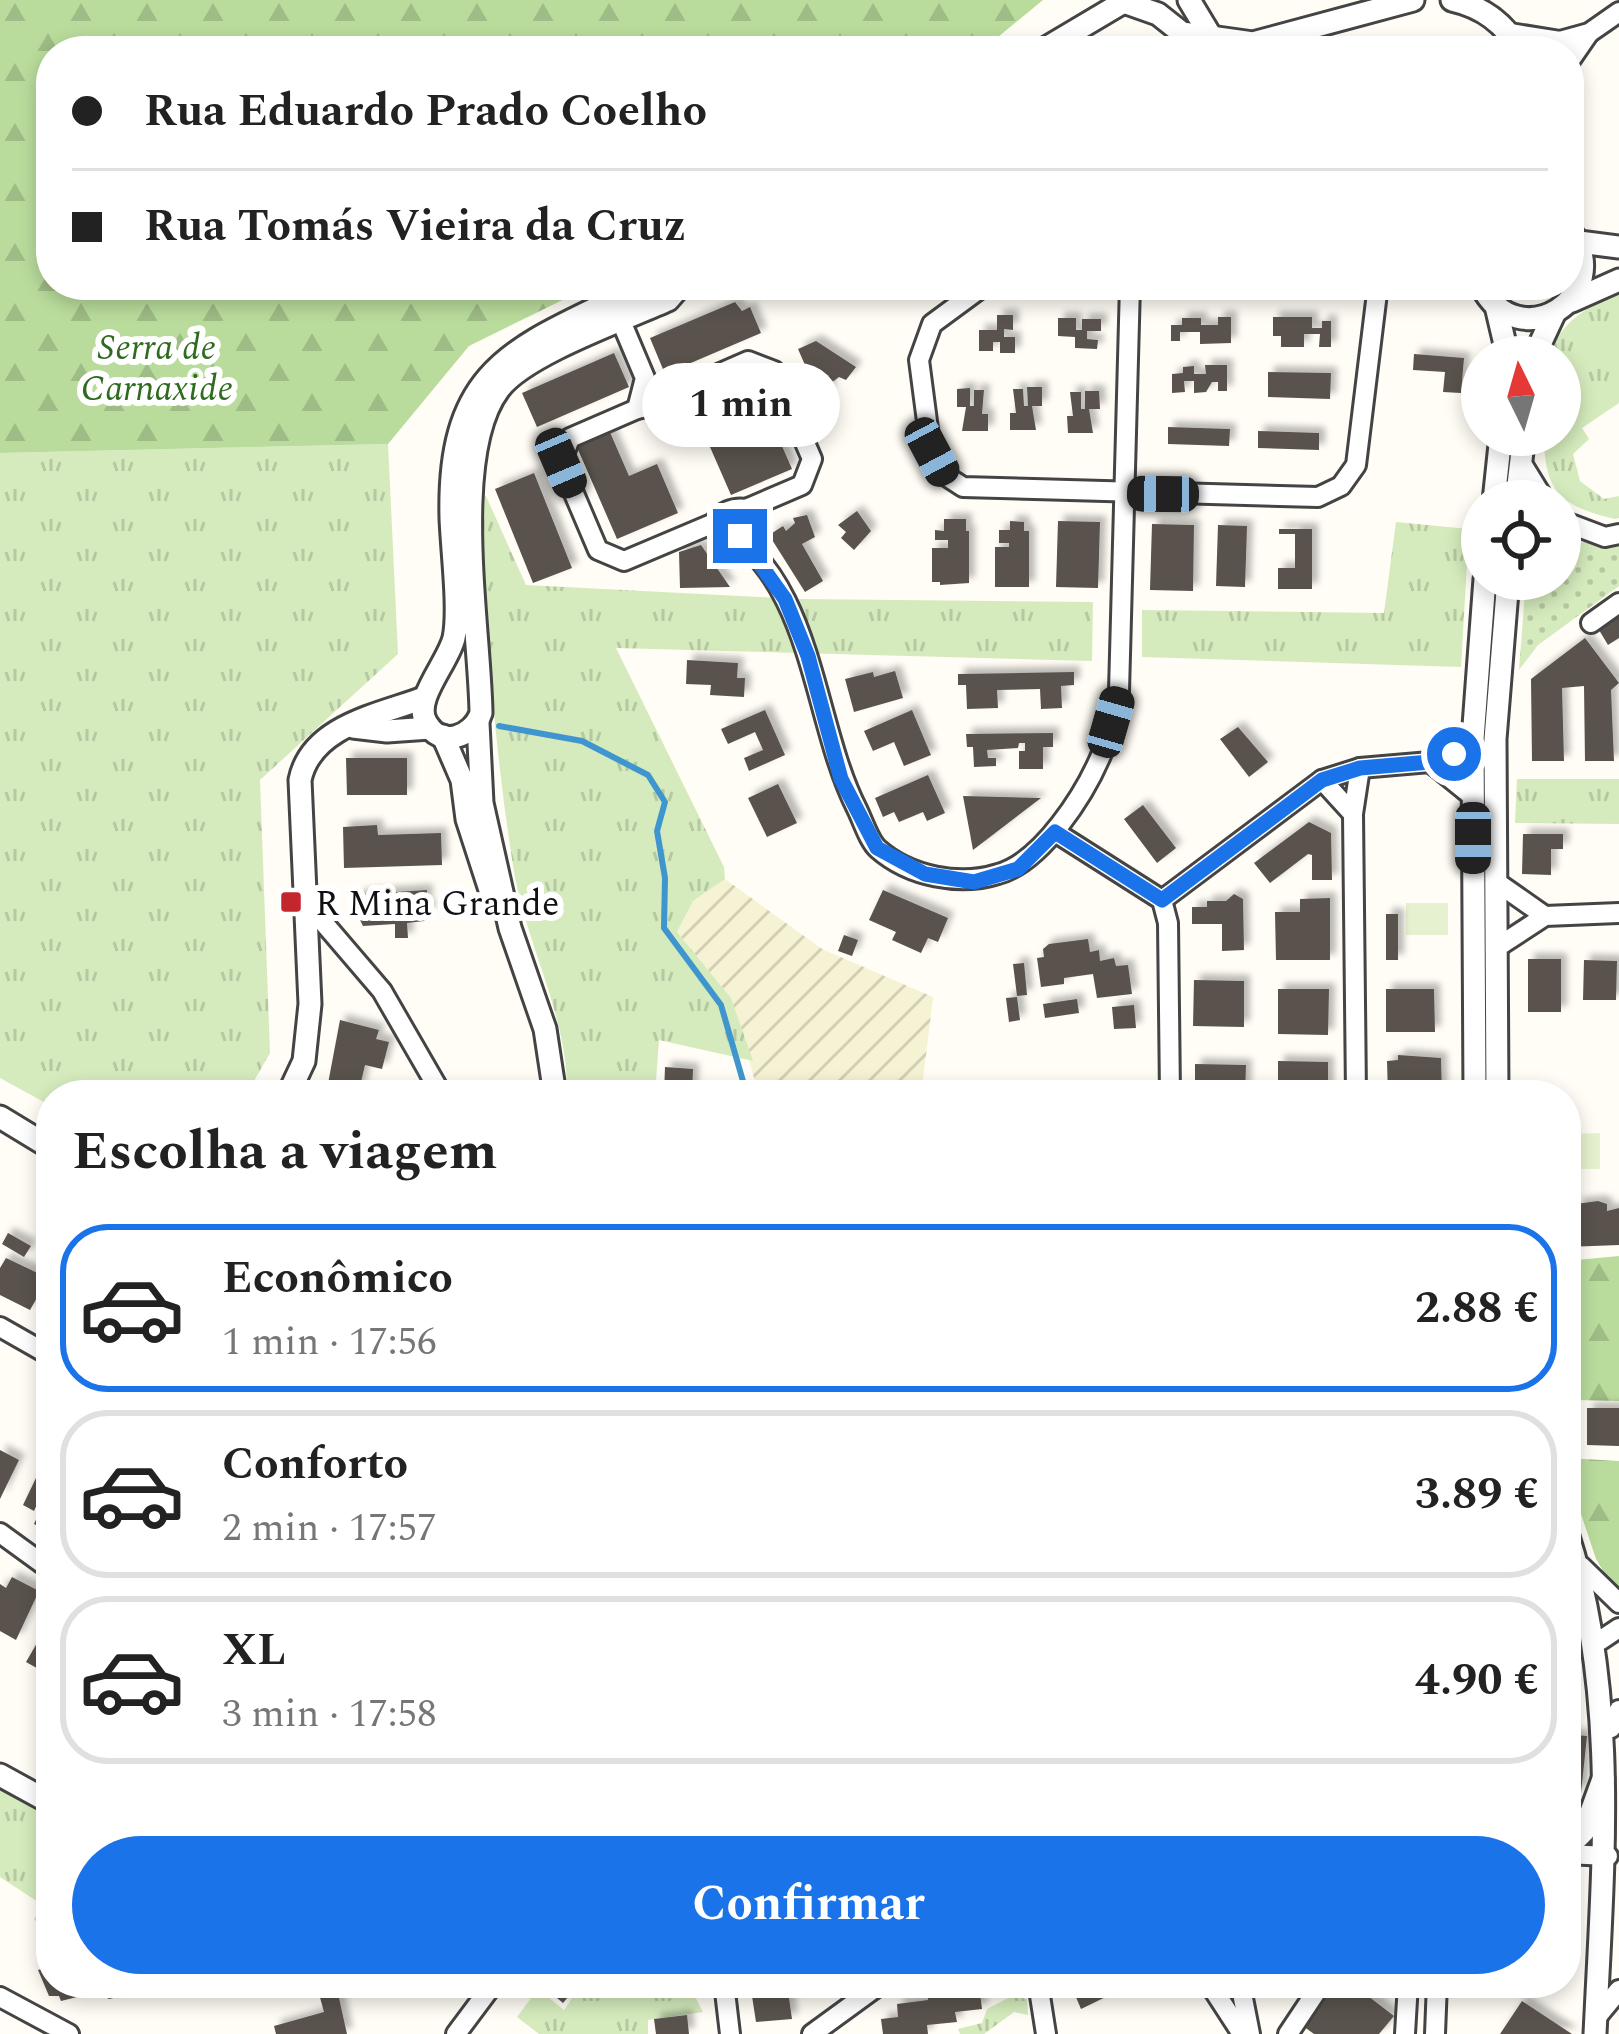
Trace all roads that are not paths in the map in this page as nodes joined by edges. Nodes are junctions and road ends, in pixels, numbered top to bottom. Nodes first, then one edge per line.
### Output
1 (1105, 0) edge
2 (1190, 0) edge
3 (1413, 0) edge
4 (1452, 0) edge
5 (1125, 1) edge
6 (1619, 12) edge
7 (1589, 33) junction
8 (1059, 36) edge
9 (1066, 36) edge
10 (1195, 36) edge
11 (1211, 36) edge
12 (1279, 36) edge
13 (1509, 36) edge
14 (1581, 36) edge
15 (1584, 40) edge
16 (1584, 239) edge
17 (1619, 248) edge
18 (1619, 280) edge
19 (1584, 297) edge
20 (614, 300) edge
21 (636, 300) edge
22 (668, 300) edge
23 (965, 300) edge
24 (1130, 300) edge
25 (1376, 300) edge
26 (1488, 300) edge
27 (1497, 300) edge
28 (1567, 300) edge
29 (1578, 300) edge
30 (1563, 307) junction
31 (621, 322) junction
32 (562, 326) junction
33 (1501, 336) edge
34 (1546, 336) edge
35 (645, 378) junction
36 (677, 392) junction
37 (637, 409) junction
38 (1522, 456) edge
39 (1521, 462) junction
40 (1519, 480) edge
41 (1532, 480) edge
42 (1125, 493) junction
43 (746, 509) junction
44 (714, 523) junction
45 (1581, 528) edge
46 (1619, 534) edge
47 (740, 536) junction
48 (1483, 600) edge
49 (1506, 600) edge
50 (1619, 603) edge
51 (1592, 623) dead end
52 (429, 691) junction
53 (478, 693) junction
54 (478, 723) junction
55 (347, 726) junction
56 (436, 732) junction
57 (1473, 739) junction
58 (1430, 762) junction
59 (1360, 768) junction
60 (1322, 780) junction
61 (1472, 796) junction
62 (1352, 814) junction
63 (1055, 832) junction
64 (1495, 881) junction
65 (1162, 900) junction
66 (305, 901) junction
67 (1619, 913) edge
68 (1545, 916) junction
69 (510, 928) junction
70 (1496, 948) junction
71 (295, 1080) edge
72 (433, 1080) edge
73 (553, 1080) edge
74 (1170, 1080) edge
75 (1356, 1080) edge
76 (1475, 1080) edge
77 (1497, 1080) edge
78 (0, 1117) edge
79 (36, 1139) edge
80 (0, 1327) edge
81 (36, 1347) edge
82 (0, 1533) edge
83 (36, 1559) edge
84 (1581, 1565) joint
85 (1619, 1603) edge
86 (1613, 1638) edge
87 (1615, 1719) edge
88 (1609, 1762) junction
89 (0, 1775) edge
90 (36, 1795) edge
91 (1581, 1836) edge
92 (1581, 1853) edge
93 (1608, 1856) junction
94 (1601, 1920) junction
95 (1619, 1937) edge
96 (1619, 1990) edge
97 (0, 1997) edge
98 (483, 1998) edge
99 (726, 1998) edge
100 (861, 1998) edge
101 (1040, 1998) edge
102 (1220, 1998) edge
103 (1242, 1998) edge
104 (1312, 1998) edge
105 (1407, 1998) edge
106 (1437, 1998) edge
107 (1596, 2026) edge
108 (1043, 2032) edge
109 (69, 2034) edge
110 (456, 2034) edge
111 (730, 2034) edge
112 (812, 2034) edge
113 (1246, 2034) edge
114 (1288, 2034) edge
115 (1405, 2034) edge
116 (1436, 2034) edge

1 - 8 street
2 - 11 street
3 - 12 street
4 - 13 street
5 - 9 street
5 - 10 street
6 - 7 street
7 - 14 street
7 - 15 street
16 - 17 street
18 - 19 street
20 - 32 street
21 - 31 street
22 - 31 street
23 - 42 street
24 - 42 street
25 - 42 street
26 - 33 street
27 - 30 street
28 - 30 street
29 - 30 street
30 - 34 street
31 - 32 street
31 - 35 street
31 - 53 street
32 - 52 street
35 - 36 street
35 - 37 street
36 - 37 street
36 - 43 street
37 - 44 street
38 - 39 street
39 - 40 street
39 - 41 street
42 - 63 street
43 - 44 street
43 - 47 street
44 - 47 street
45 - 46 street
47 - 63 street
48 - 57 street
49 - 64 street
50 - 51 street
52 - 53 street
52 - 55 street
52 - 56 street
53 - 54 street
54 - 56 street
54 - 69 street
55 - 56 street
55 - 66 street
56 - 69 street
57 - 58 street
57 - 61 street
58 - 59 street
58 - 61 street
59 - 60 street
59 - 62 street
60 - 62 street
60 - 65 street
61 - 76 street
62 - 75 street
63 - 65 street
64 - 68 street
64 - 70 street
65 - 74 street
66 - 71 street
66 - 72 street
67 - 68 street
68 - 70 street
69 - 73 street
70 - 77 street
78 - 79 street
80 - 81 street
82 - 83 street
84 - 85 street
84 - 86 street
86 - 87 street
87 - 88 street
88 - 91 street
88 - 93 street
89 - 90 street
92 - 93 street
93 - 94 street
94 - 95 street
94 - 107 street
96 - 107 street
97 - 109 street
98 - 110 street
99 - 111 street
100 - 112 street
101 - 108 street
102 - 113 street
103 - 113 street
104 - 114 street
105 - 115 street
106 - 116 street

